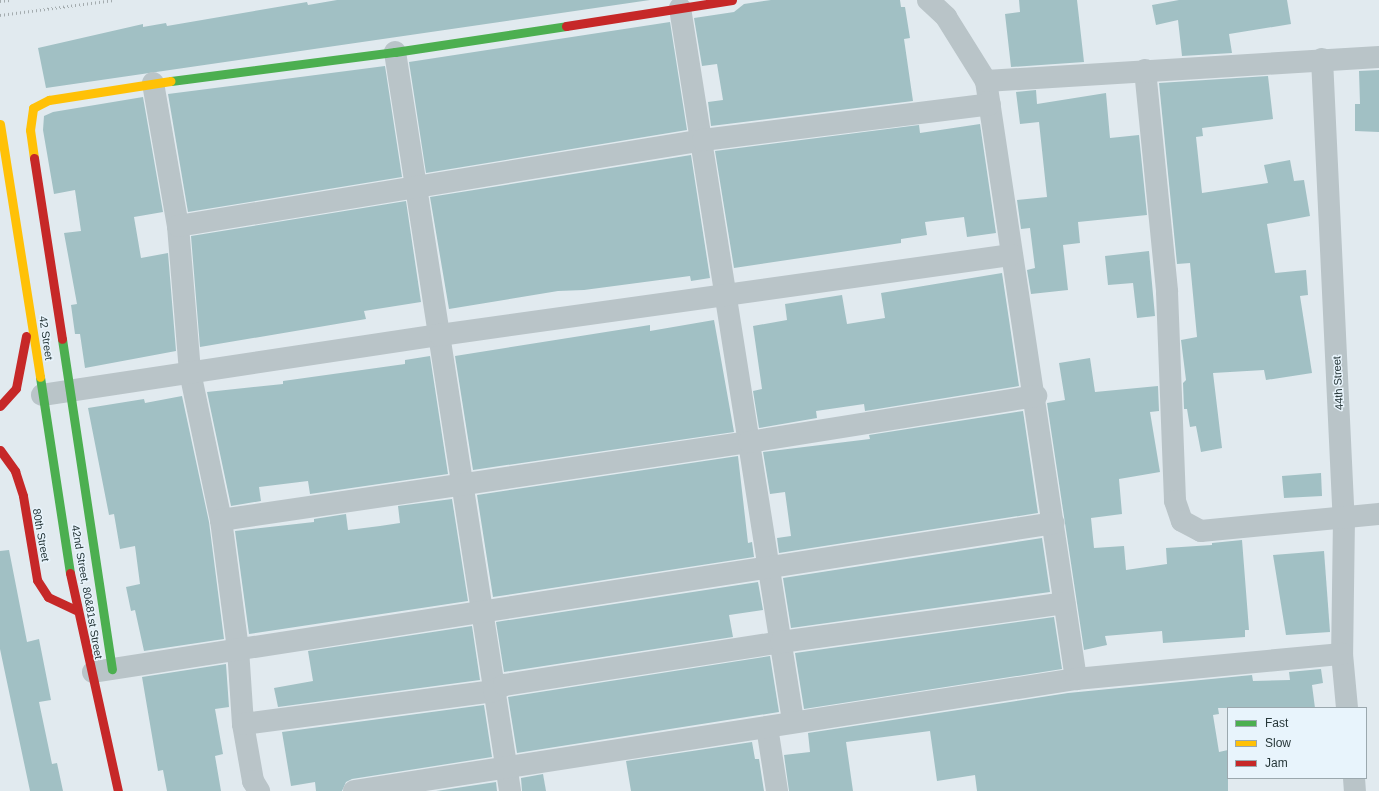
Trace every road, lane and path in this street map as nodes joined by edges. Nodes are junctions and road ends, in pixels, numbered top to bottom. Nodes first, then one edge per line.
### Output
1 (732, 0) edge
2 (928, 0) edge
3 (680, 8) junction
4 (395, 52) junction
5 (1379, 57) edge
6 (1322, 59) junction
7 (1145, 70) junction
8 (986, 81) junction
9 (153, 82) junction
10 (990, 104) junction
11 (0, 124) edge
12 (703, 140) junction
13 (415, 188) junction
14 (178, 226) junction
15 (1011, 255) junction
16 (27, 283) junction
17 (725, 296) junction
18 (440, 335) junction
19 (190, 372) junction
20 (70, 392) junction
21 (42, 395) junction
22 (1036, 396) junction
23 (0, 406) edge
24 (749, 442) junction
25 (0, 450) edge
26 (462, 485) junction
27 (1379, 514) edge
28 (1344, 518) junction
29 (221, 520) junction
30 (1054, 523) junction
31 (769, 566) junction
32 (1064, 603) junction
33 (76, 610) junction
34 (481, 612) junction
35 (781, 642) junction
36 (238, 649) junction
37 (1342, 654) junction
38 (112, 669) junction
39 (90, 672) junction
40 (1076, 679) junction
41 (494, 691) junction
42 (1347, 707) edge
43 (793, 721) junction
44 (244, 724) junction
45 (767, 727) junction
46 (506, 766) junction
47 (1354, 779) edge
48 (118, 791) edge
49 (259, 791) edge
50 (354, 791) edge
51 (510, 791) edge
52 (777, 791) edge
53 (1355, 791) edge

1 - 3 street
2 - 8 street
3 - 4 street
3 - 12 street
4 - 9 street
4 - 13 street
5 - 6 street
6 - 7 street
6 - 28 street, 44th Street
7 - 8 street
7 - 28 street
8 - 10 street
9 - 14 street
9 - 20 street
10 - 12 street
10 - 15 street
11 - 16 street
12 - 13 street
12 - 17 street
13 - 14 street
13 - 18 street
14 - 19 street
15 - 17 street
15 - 22 street
16 - 21 street, 42 Street
16 - 23 street
17 - 18 street
17 - 24 street
18 - 19 street
18 - 26 street
19 - 20 street
19 - 29 street
20 - 21 street
20 - 38 street
21 - 33 street, 42nd Street, 80&81st Street
22 - 24 street
22 - 30 street
24 - 26 street
24 - 31 street
25 - 33 street, 80th Street
26 - 29 street
26 - 34 street
27 - 28 street
28 - 37 street, 44th Street
29 - 36 street
30 - 31 street
30 - 32 street
31 - 34 street
31 - 35 street
32 - 35 street
32 - 40 street
33 - 39 street, 42nd Street, 80&81st Street
34 - 36 street
34 - 41 street
35 - 41 street
35 - 43 street
36 - 38 street
36 - 44 street
37 - 40 street
37 - 42 street, 44th Street
38 - 39 street
39 - 48 street, 42nd Street, 80&81st Street
40 - 43 street
41 - 44 street
41 - 46 street
43 - 45 street
44 - 49 street
45 - 46 street
45 - 52 street
46 - 50 street
46 - 51 street
47 - 53 street

